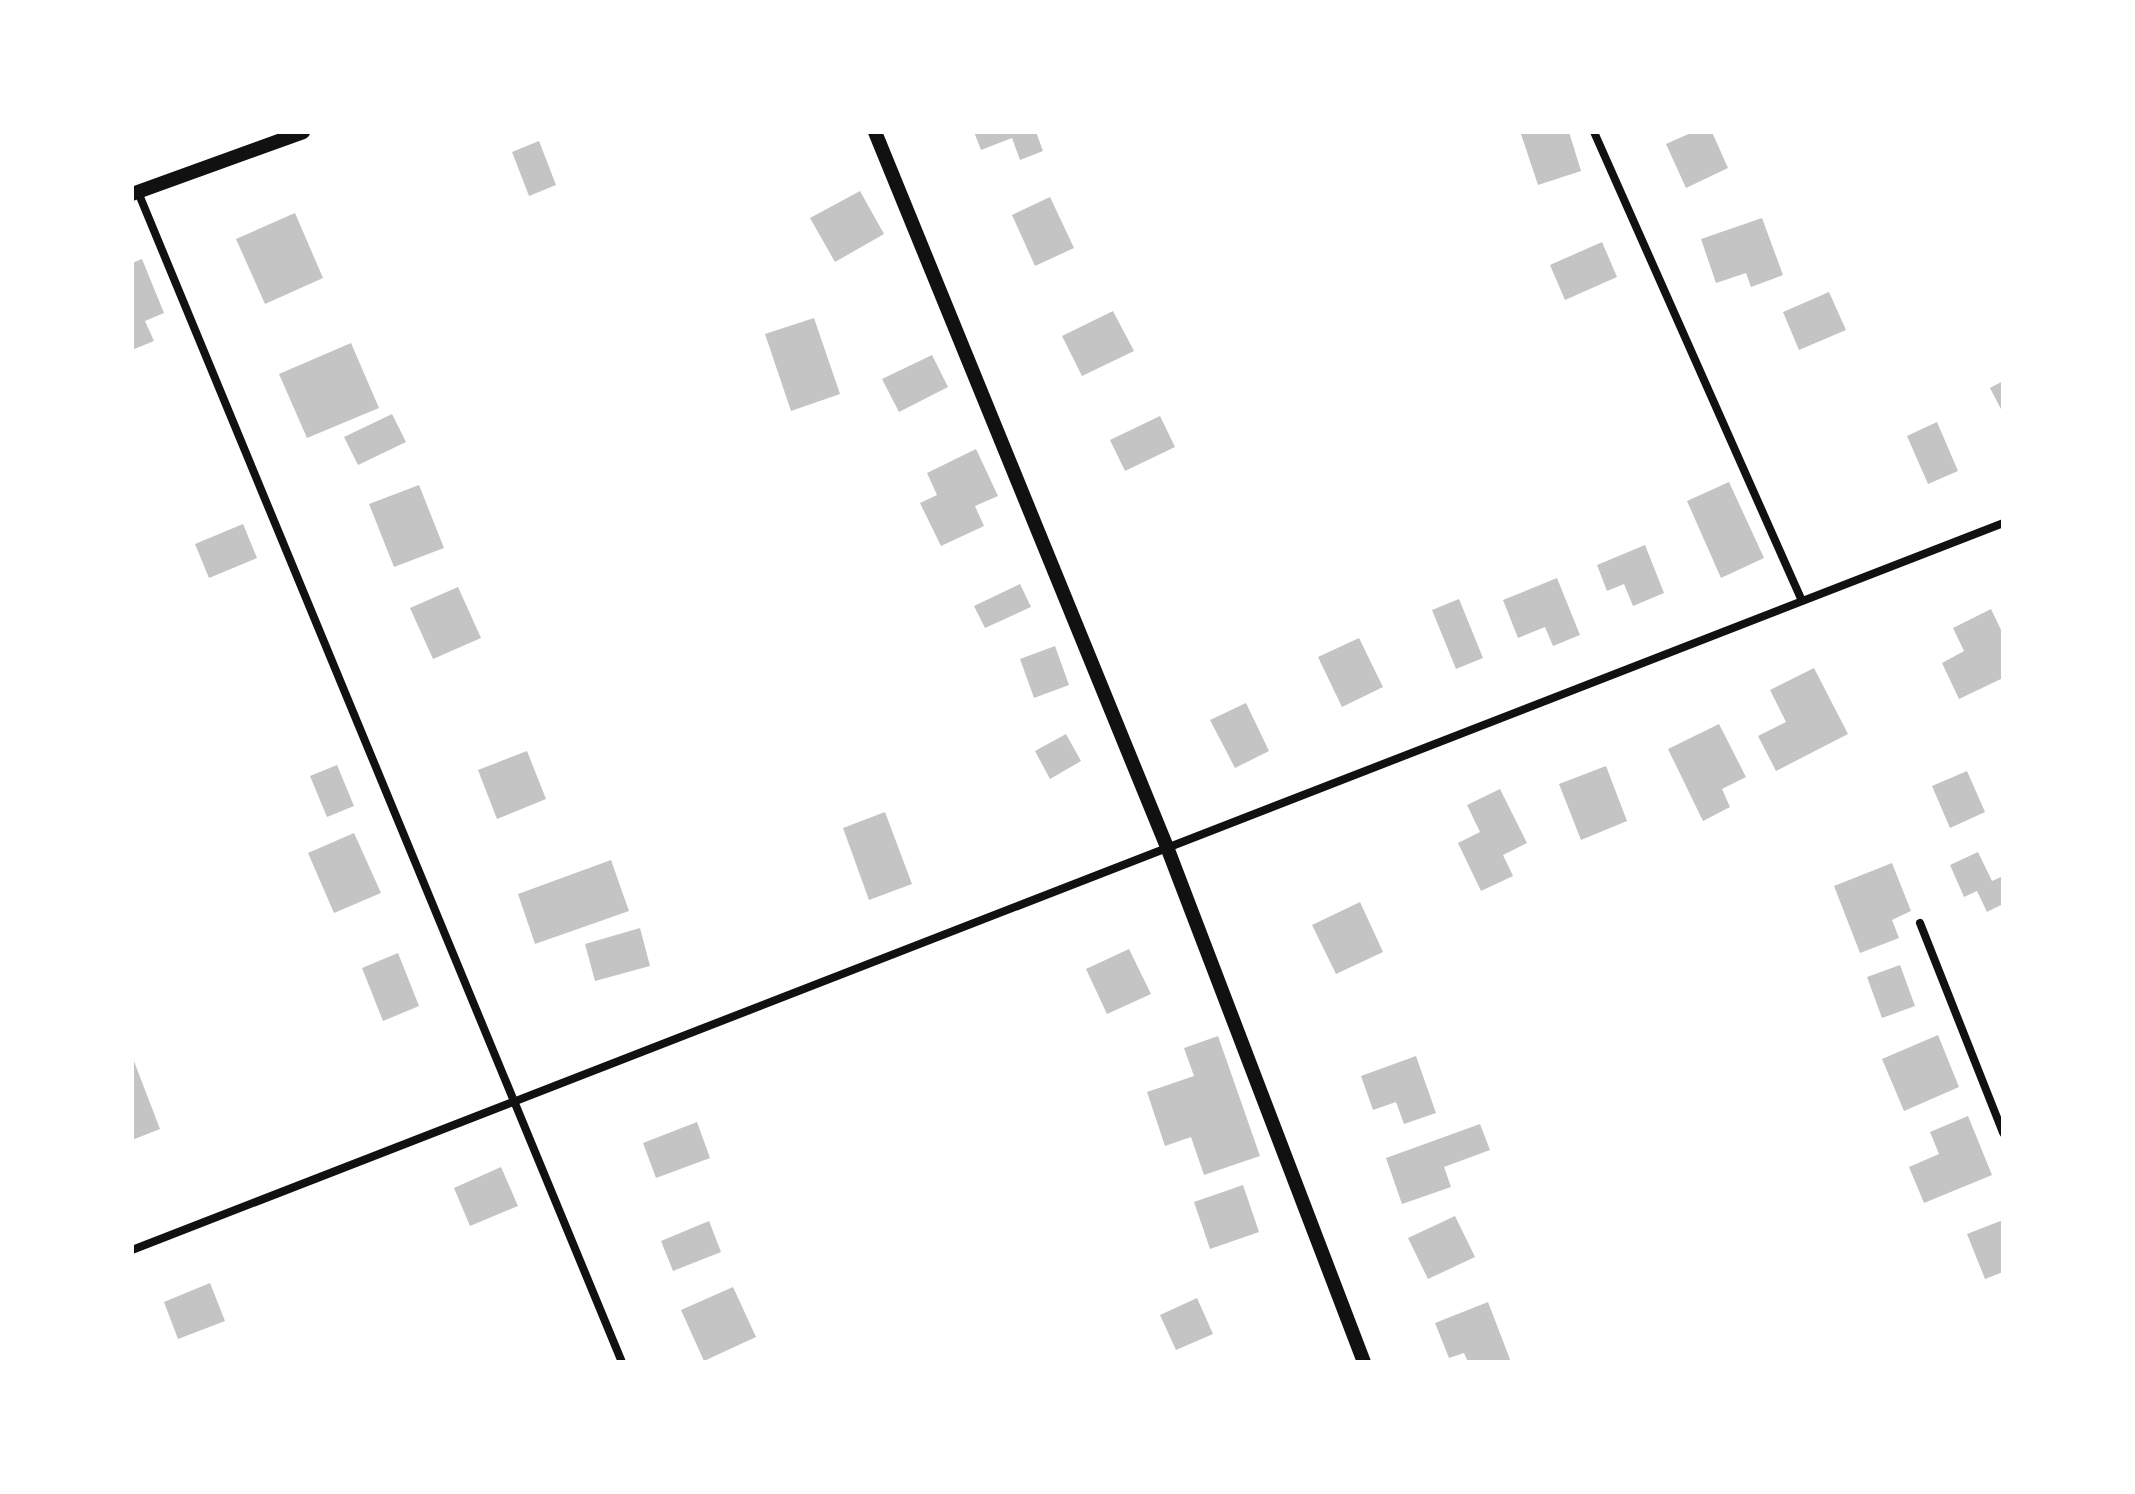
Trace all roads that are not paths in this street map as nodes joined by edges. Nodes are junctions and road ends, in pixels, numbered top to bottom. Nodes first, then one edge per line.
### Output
1 (303, 132) edge
2 (875, 132) edge
3 (1594, 132) edge
4 (132, 177) edge
5 (135, 193) edge
6 (2003, 523) edge
7 (1802, 601) junction
8 (1167, 847) junction
9 (1920, 923) dead end
10 (515, 1100) junction
11 (2003, 1133) edge
12 (132, 1250) edge
13 (622, 1362) edge
14 (1364, 1362) edge

1 - 5 street
2 - 8 street
3 - 7 street
4 - 5 street
5 - 10 street
6 - 7 street
7 - 8 street
8 - 10 street
8 - 14 street
9 - 11 street
10 - 12 street
10 - 13 street

